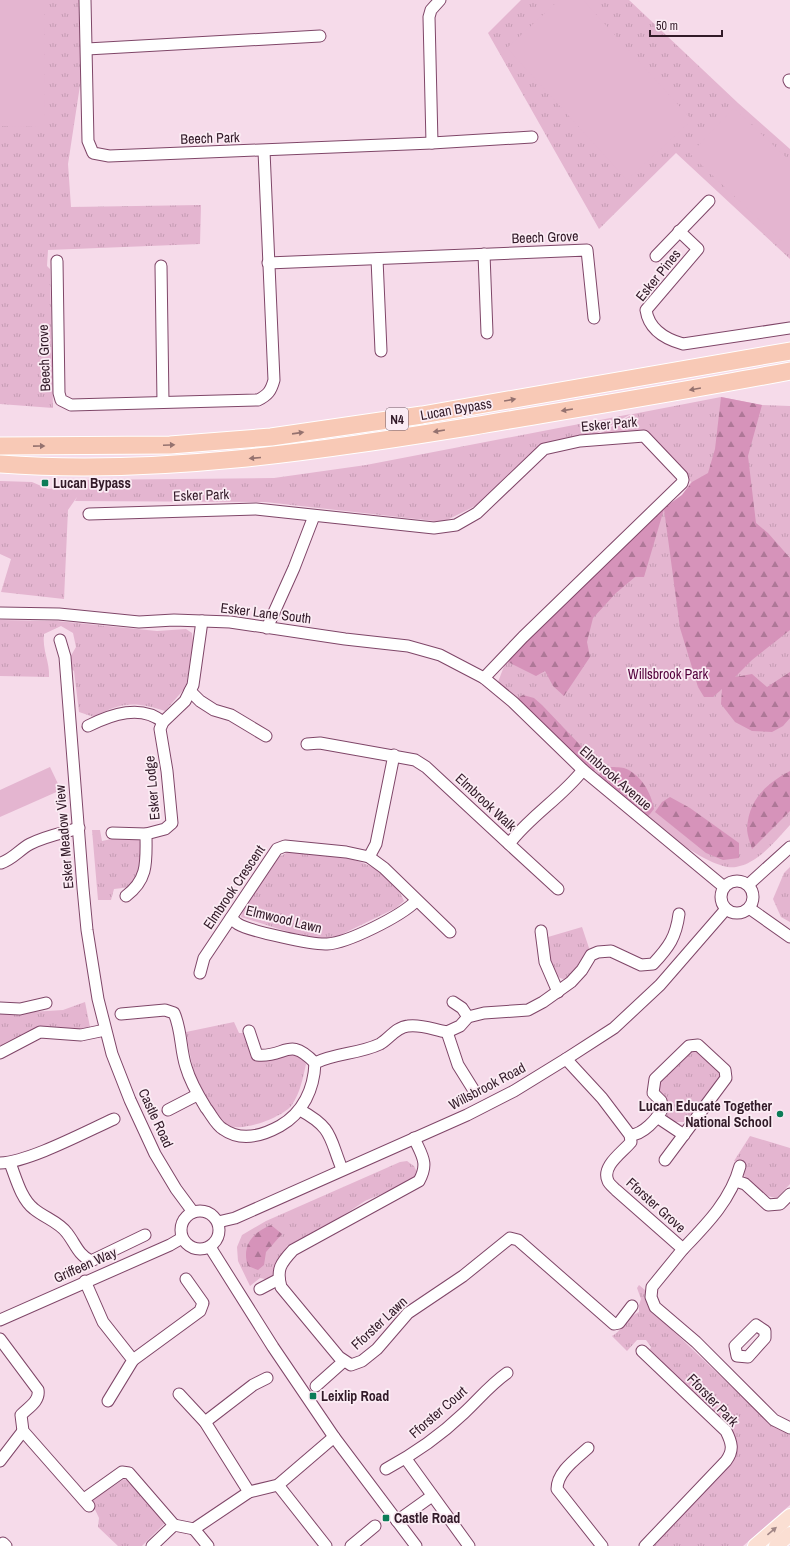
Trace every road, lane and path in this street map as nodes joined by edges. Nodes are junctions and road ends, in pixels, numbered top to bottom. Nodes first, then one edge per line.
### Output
1 (85, 0) edge
2 (437, 1) edge
3 (320, 36) dead end
4 (86, 50) junction
5 (532, 137) dead end
6 (432, 143) junction
7 (264, 151) junction
8 (709, 201) dead end
9 (679, 231) junction
10 (484, 254) junction
11 (656, 256) dead end
12 (378, 259) junction
13 (57, 261) dead end
14 (268, 263) junction
15 (161, 266) dead end
16 (594, 318) dead end
17 (787, 328) edge
18 (487, 333) dead end
19 (381, 351) dead end
20 (790, 352) edge
21 (790, 371) edge
22 (790, 376) edge
23 (734, 382) junction
24 (163, 402) junction
25 (0, 446) edge
26 (0, 464) edge
27 (88, 514) dead end
28 (314, 516) junction
29 (0, 613) edge
30 (202, 622) junction
31 (267, 628) junction
32 (60, 640) dead end
33 (484, 678) junction
34 (494, 686) joint
35 (190, 691) junction
36 (163, 722) junction
37 (88, 726) dead end
38 (266, 736) dead end
39 (307, 744) dead end
40 (394, 755) junction
41 (583, 770) junction
42 (79, 828) junction
43 (112, 833) dead end
44 (146, 834) junction
45 (509, 844) junction
46 (790, 847) edge
47 (370, 857) junction
48 (1, 863) edge
49 (748, 885) junction
50 (724, 887) junction
51 (558, 888) dead end
52 (126, 896) dead end
53 (416, 901) junction
54 (726, 908) junction
55 (749, 908) junction
56 (679, 914) dead end
57 (231, 918) junction
58 (541, 931) dead end
59 (450, 932) dead end
60 (790, 937) edge
61 (200, 973) dead end
62 (558, 992) junction
63 (453, 1002) dead end
64 (46, 1003) dead end
65 (0, 1008) edge
66 (122, 1014) dead end
67 (468, 1017) junction
68 (105, 1030) junction
69 (249, 1031) dead end
70 (447, 1032) junction
71 (0, 1053) edge
72 (566, 1059) junction
73 (315, 1063) junction
74 (472, 1089) dead end
75 (197, 1095) junction
76 (168, 1110) dead end
77 (300, 1110) junction
78 (657, 1117) junction
79 (114, 1119) dead end
80 (684, 1135) junction
81 (630, 1136) junction
82 (414, 1138) junction
83 (665, 1160) dead end
84 (5, 1163) edge
85 (740, 1166) dead end
86 (342, 1169) junction
87 (736, 1180) junction
88 (790, 1194) edge
89 (193, 1212) junction
90 (218, 1222) junction
91 (145, 1235) dead end
92 (182, 1238) junction
93 (210, 1247) junction
94 (683, 1249) junction
95 (186, 1279) dead end
96 (279, 1279) junction
97 (85, 1281) junction
98 (260, 1289) dead end
99 (632, 1306) dead end
100 (0, 1320) edge
101 (0, 1339) edge
102 (642, 1351) dead end
103 (737, 1356) dead end
104 (133, 1360) junction
105 (344, 1361) junction
106 (725, 1370) junction
107 (507, 1373) dead end
108 (267, 1378) dead end
109 (316, 1386) dead end
110 (179, 1394) dead end
111 (108, 1401) dead end
112 (205, 1422) junction
113 (790, 1428) edge
114 (23, 1431) junction
115 (334, 1437) junction
116 (588, 1448) dead end
117 (406, 1459) junction
118 (0, 1461) edge
119 (386, 1469) dead end
120 (278, 1485) junction
121 (249, 1492) junction
122 (432, 1496) junction
123 (790, 1516) edge
124 (396, 1521) junction
125 (174, 1525) junction
126 (374, 1526) dead end
127 (194, 1529) junction
128 (790, 1534) edge
129 (152, 1546) edge
130 (208, 1546) edge
131 (326, 1546) edge
132 (351, 1546) edge
133 (416, 1546) edge
134 (469, 1546) edge
135 (602, 1546) edge
136 (645, 1546) edge
137 (755, 1546) edge
138 (776, 1546) edge

1 - 4 street, Beech Park
2 - 6 street
3 - 4 street
4 - 7 street, Beech Park
5 - 6 street, Beech Park
6 - 7 street, Beech Park
7 - 14 street, Beech Grove
8 - 9 street, Esker Pines
9 - 11 street, Esker Pines
9 - 17 street, Esker Pines
10 - 12 street, Beech Grove
10 - 16 street, Beech Grove
10 - 18 street
12 - 14 street, Beech Grove
12 - 19 street
13 - 24 street, Beech Grove
14 - 24 street, Beech Grove
15 - 24 street
25 -> 20 highway, Lucan Bypass / N4
21 - 23 highway, Lucan Bypass / N4
22 - 23 highway
23 -> 26 highway, Lucan Bypass / N4
27 - 28 street, Esker Park
28 - 31 street
28 - 33 street, Esker Park
29 - 30 street, Esker Lane South
30 - 31 street, Esker Lane South
30 - 35 street
31 - 33 street, Esker Lane South
32 - 42 street, Esker Meadow View
33 - 34 street, Esker Lane South
34 - 41 street, Elmbrook Avenue
35 - 36 street
35 - 38 street
36 - 37 street
36 - 44 street, Esker Lodge
39 - 40 street, Elmbrook Walk
40 - 45 street, Elmbrook Walk
40 - 47 street
41 - 45 street, Elmbrook Walk
41 - 50 street, Elmbrook Avenue
42 - 48 street
42 - 68 street, Esker Meadow View
43 - 44 street, Esker Lodge
44 - 52 street, Esker Lodge
45 - 51 street
46 - 49 street
47 - 53 street, Elmbrook Crescent
47 - 57 street, Elmbrook Crescent
49 - 50 street
49 - 55 street
50 - 54 street
53 - 57 street, Elmwood Lawn
53 - 59 street, Elmbrook Crescent
54 - 55 street
54 - 72 street, Willsbrook Road
55 - 60 street
56 - 62 street
57 - 61 street, Elmbrook Crescent
58 - 62 street
62 - 67 street
63 - 67 street
64 - 65 street
66 - 75 street
67 - 70 street
68 - 71 street
68 - 89 street, Castle Road
69 - 73 street
70 - 73 street
70 - 74 street
72 - 81 street
72 - 82 street, Willsbrook Road
73 - 77 street
75 - 76 street
75 - 77 street
77 - 86 street
78 - 80 street
78 - 80 street
78 - 81 street
79 - 84 street
80 - 83 street
81 - 94 street, Fforster Grove
82 - 86 street, Willsbrook Road
82 - 96 street
84 - 91 street
85 - 87 street
86 - 90 street, Willsbrook Road
87 - 88 street
87 - 94 street
89 - 90 street
89 - 92 street
90 - 93 street
92 - 93 street
92 - 97 street, Griffeen Way
93 - 115 street
94 - 106 street, Fforster Grove
95 - 104 street
96 - 98 street
96 - 105 street, Fforster Lawn
97 - 100 street, Griffeen Way
97 - 104 street
99 - 105 street, Fforster Lawn
101 - 114 street
102 - 136 street, Fforster Park
103 - 106 street
104 - 111 street
105 - 109 street
106 - 113 street, Fforster Grove
107 - 117 street, Fforster Court
108 - 112 street
110 - 112 street
112 - 121 street
114 - 118 street
114 - 125 street
115 - 120 street
115 - 124 street
116 - 135 street
117 - 119 street, Fforster Court
117 - 122 street
120 - 121 street
120 - 131 street
121 - 127 street
122 - 124 street
122 - 134 street
137 -> 123 main road
124 - 133 street
125 - 127 street
125 - 129 street
126 - 132 street
127 - 130 street
128 - 138 main road

